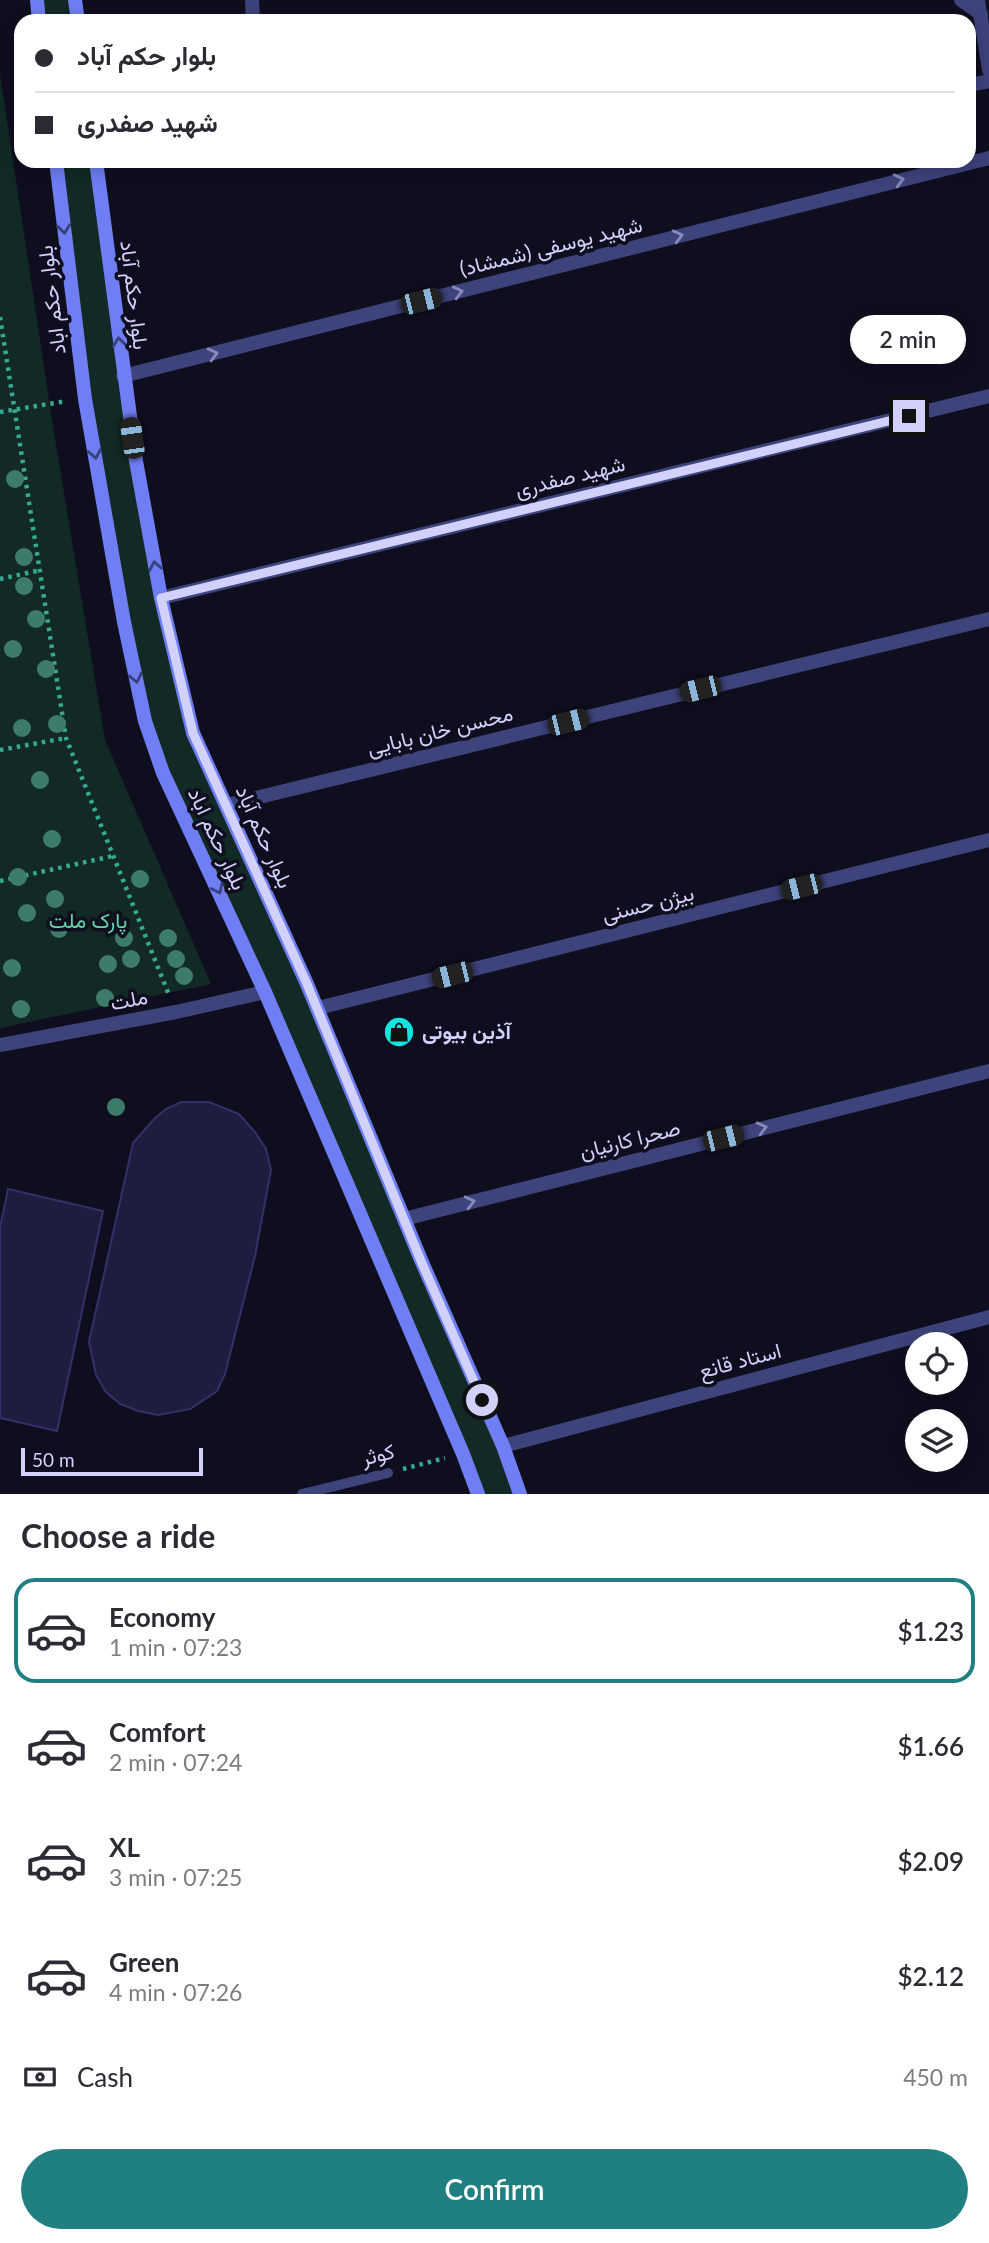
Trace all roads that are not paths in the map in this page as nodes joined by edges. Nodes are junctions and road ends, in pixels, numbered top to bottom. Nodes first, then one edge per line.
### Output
1 (961, 0) edge
2 (979, 7) edge
3 (989, 70) edge
4 (57, 168) edge
5 (97, 168) edge
6 (949, 168) edge
7 (123, 376) junction
8 (989, 396) edge
9 (161, 598) junction
10 (989, 618) edge
11 (227, 805) junction
12 (989, 840) edge
13 (265, 992) junction
14 (318, 1009) junction
15 (0, 1045) edge
16 (989, 1071) edge
17 (404, 1219) junction
18 (989, 1317) edge
19 (503, 1446) junction
20 (388, 1473) road end
21 (302, 1494) edge
22 (478, 1494) edge
23 (520, 1494) edge

1 - 2 street
2 - 3 street
4 -> 13 main road, بلوار حکم اباد
7 -> 5 main road, بلوار حکم آباد
7 -> 6 street, شهید یوسفی (شمشاد)
9 -> 7 main road, بلوار حکم آباد
8 - 9 street, شهید صفدری
9 - 11 main road, بلوار حکم آباد
10 - 11 street, محسن خان بابایی
11 - 14 main road, بلوار حکم آباد
12 - 14 street, بیژن حسنی
13 - 15 street, ملت
13 - 22 main road, بلوار حکم اباد
14 - 17 main road, بلوار حکم آباد
17 -> 16 street, صحرا کارنیان
17 - 19 main road, بلوار حکم آباد
18 - 19 street, استاد قانع
19 - 23 main road, بلوار حکم آباد
20 - 21 lane, کوثر

